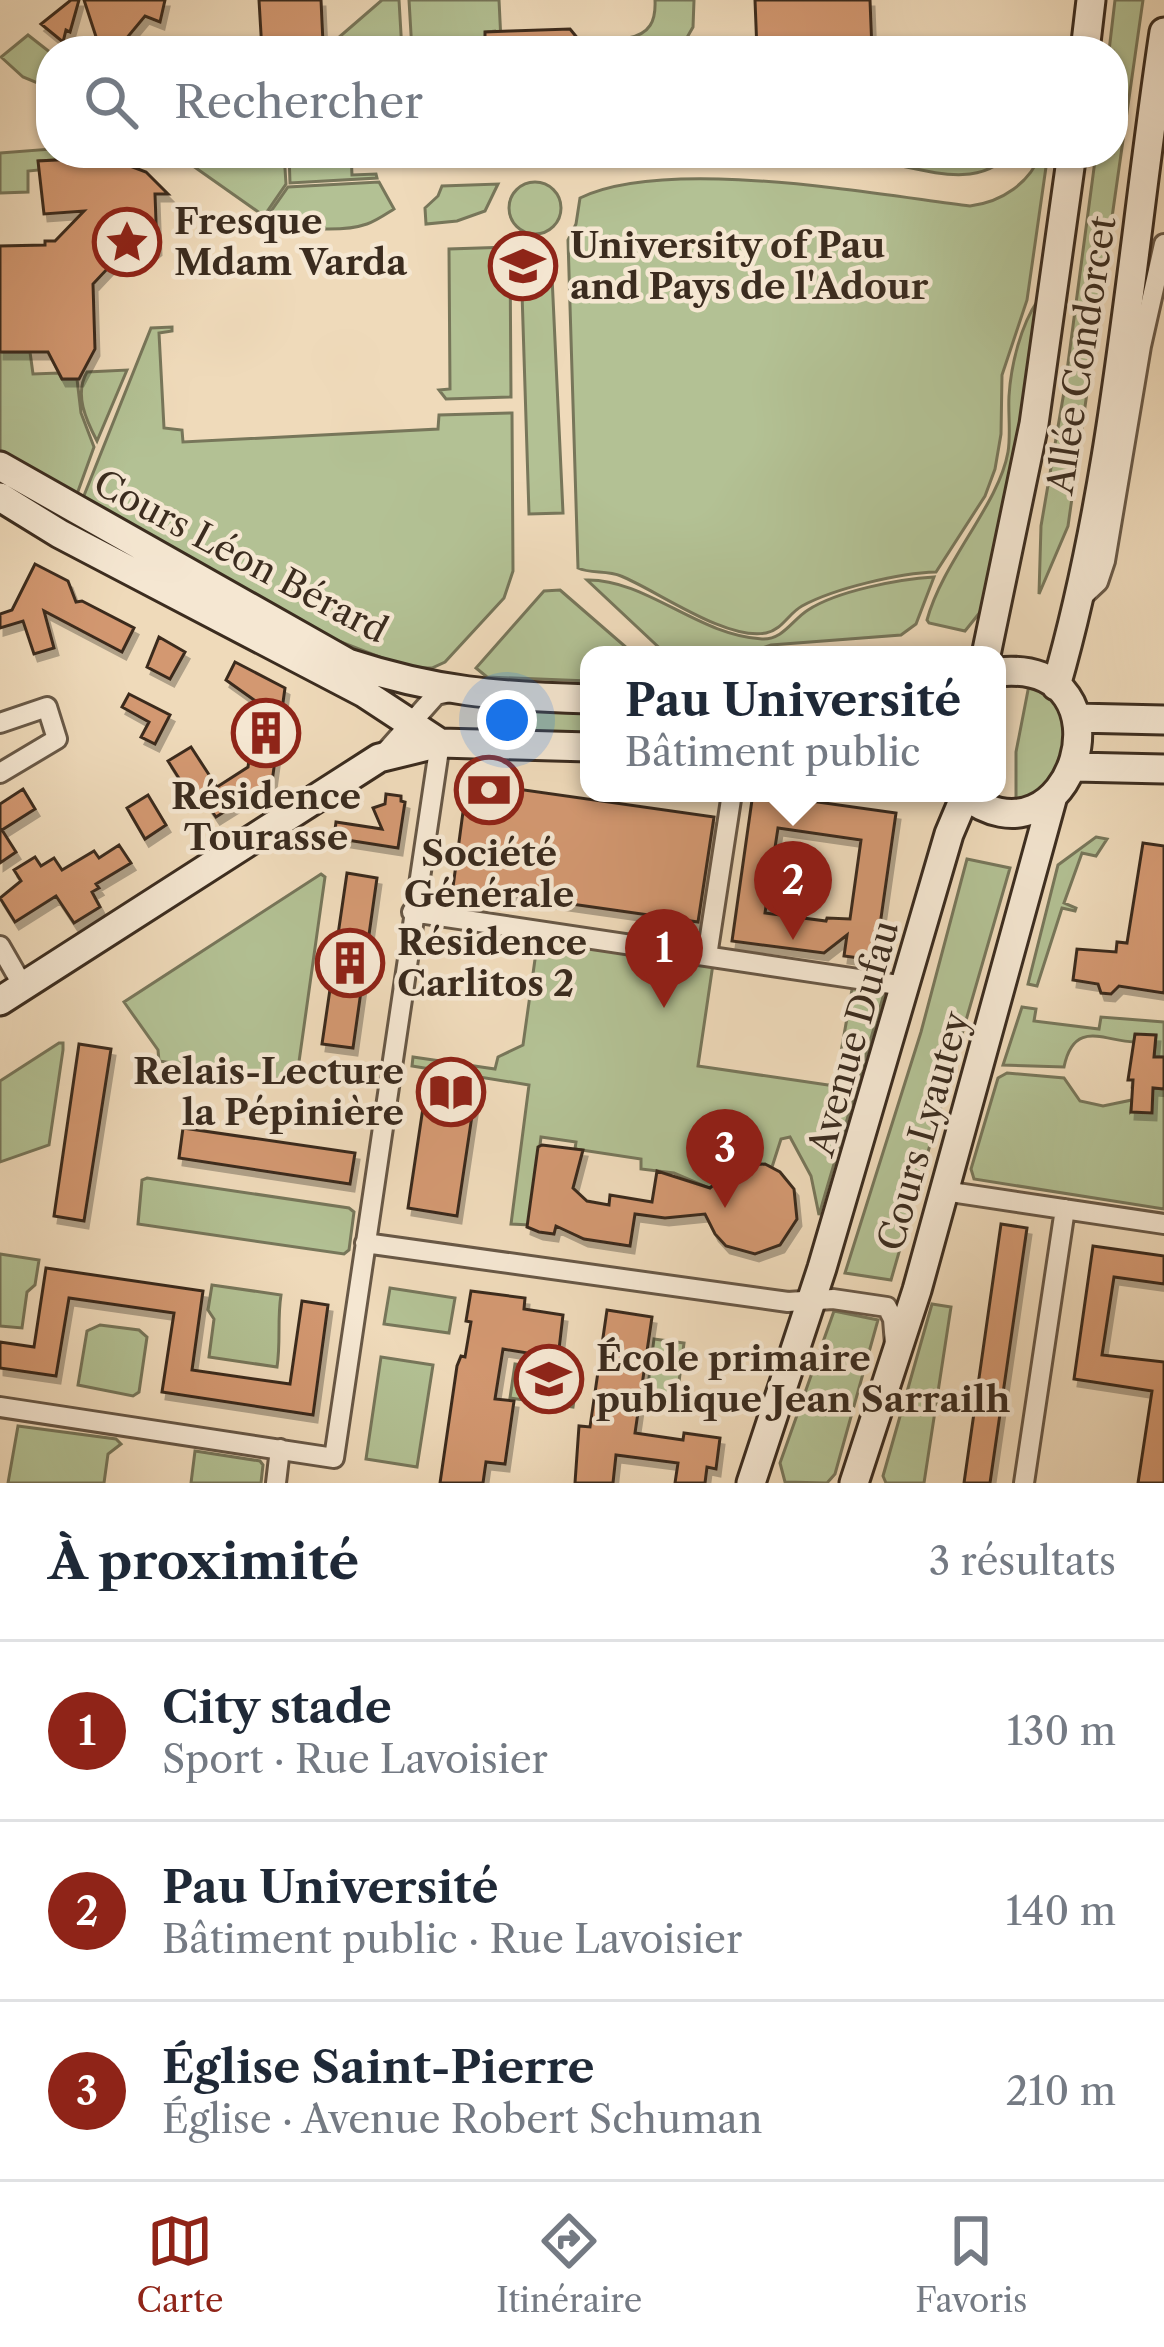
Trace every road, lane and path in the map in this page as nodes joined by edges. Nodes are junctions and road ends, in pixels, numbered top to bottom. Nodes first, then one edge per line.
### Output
1 (1091, 0) edge
2 (1164, 32) edge
3 (1087, 36) edge
4 (1070, 168) edge
5 (1164, 244) edge
6 (0, 466) edge
7 (0, 497) edge
8 (1078, 600) junction
9 (988, 646) edge
10 (1006, 672) edge
11 (1056, 686) junction
12 (455, 691) junction
13 (580, 699) edge
14 (1076, 718) junction
15 (1164, 720) edge
16 (0, 723) edge
17 (410, 725) junction
18 (440, 743) junction
19 (580, 747) edge
20 (379, 758) junction
21 (1075, 767) junction
22 (1164, 769) edge
23 (0, 772) edge
24 (1053, 796) junction
25 (731, 802) edge
26 (960, 802) edge
27 (975, 802) edge
28 (412, 912) junction
29 (0, 946) edge
30 (707, 956) junction
31 (905, 986) junction
32 (12, 994) edge
33 (944, 1191) junction
34 (1066, 1209) junction
35 (1164, 1224) edge
36 (365, 1243) junction
37 (812, 1301) junction
38 (895, 1351) junction
39 (0, 1407) edge
40 (280, 1449) junction
41 (757, 1475) edge
42 (276, 1483) edge
43 (854, 1483) edge
44 (1024, 1483) edge

1 - 3 main road
2 - 8 main road, Allée Condorcet
4 - 9 main road, Allée Condorcet
5 - 8 street
6 - 12 main road, Cours Léon Bérard
7 - 17 main road, Cours Léon Bérard
8 - 11 main road, Allée Condorcet
10 - 11 main road
11 - 14 main road
12 - 13 main road, Cours Léon Bérard
12 - 17 street
14 - 15 main road
14 - 21 main road
16 - 23 street
17 - 18 main road, Cours Léon Bérard
17 - 20 street
18 - 19 main road
18 - 20 main road
18 - 28 street
20 - 32 main road
21 - 22 main road
21 - 24 main road
24 - 27 main road
24 - 33 main road, Cours Lyautey
25 - 30 street
26 - 31 main road, Avenue Dufau
28 - 30 street
28 - 36 street
29 - 32 street
30 - 31 street
31 - 37 main road, Avenue Dufau
33 - 34 street
33 - 38 main road, Cours Lyautey
34 - 35 street
34 - 44 street
36 - 37 street
36 - 40 street
37 - 38 street
37 - 41 main road, Avenue Dufau
38 - 43 main road, Cours Lyautey
39 - 40 street
40 - 42 street

